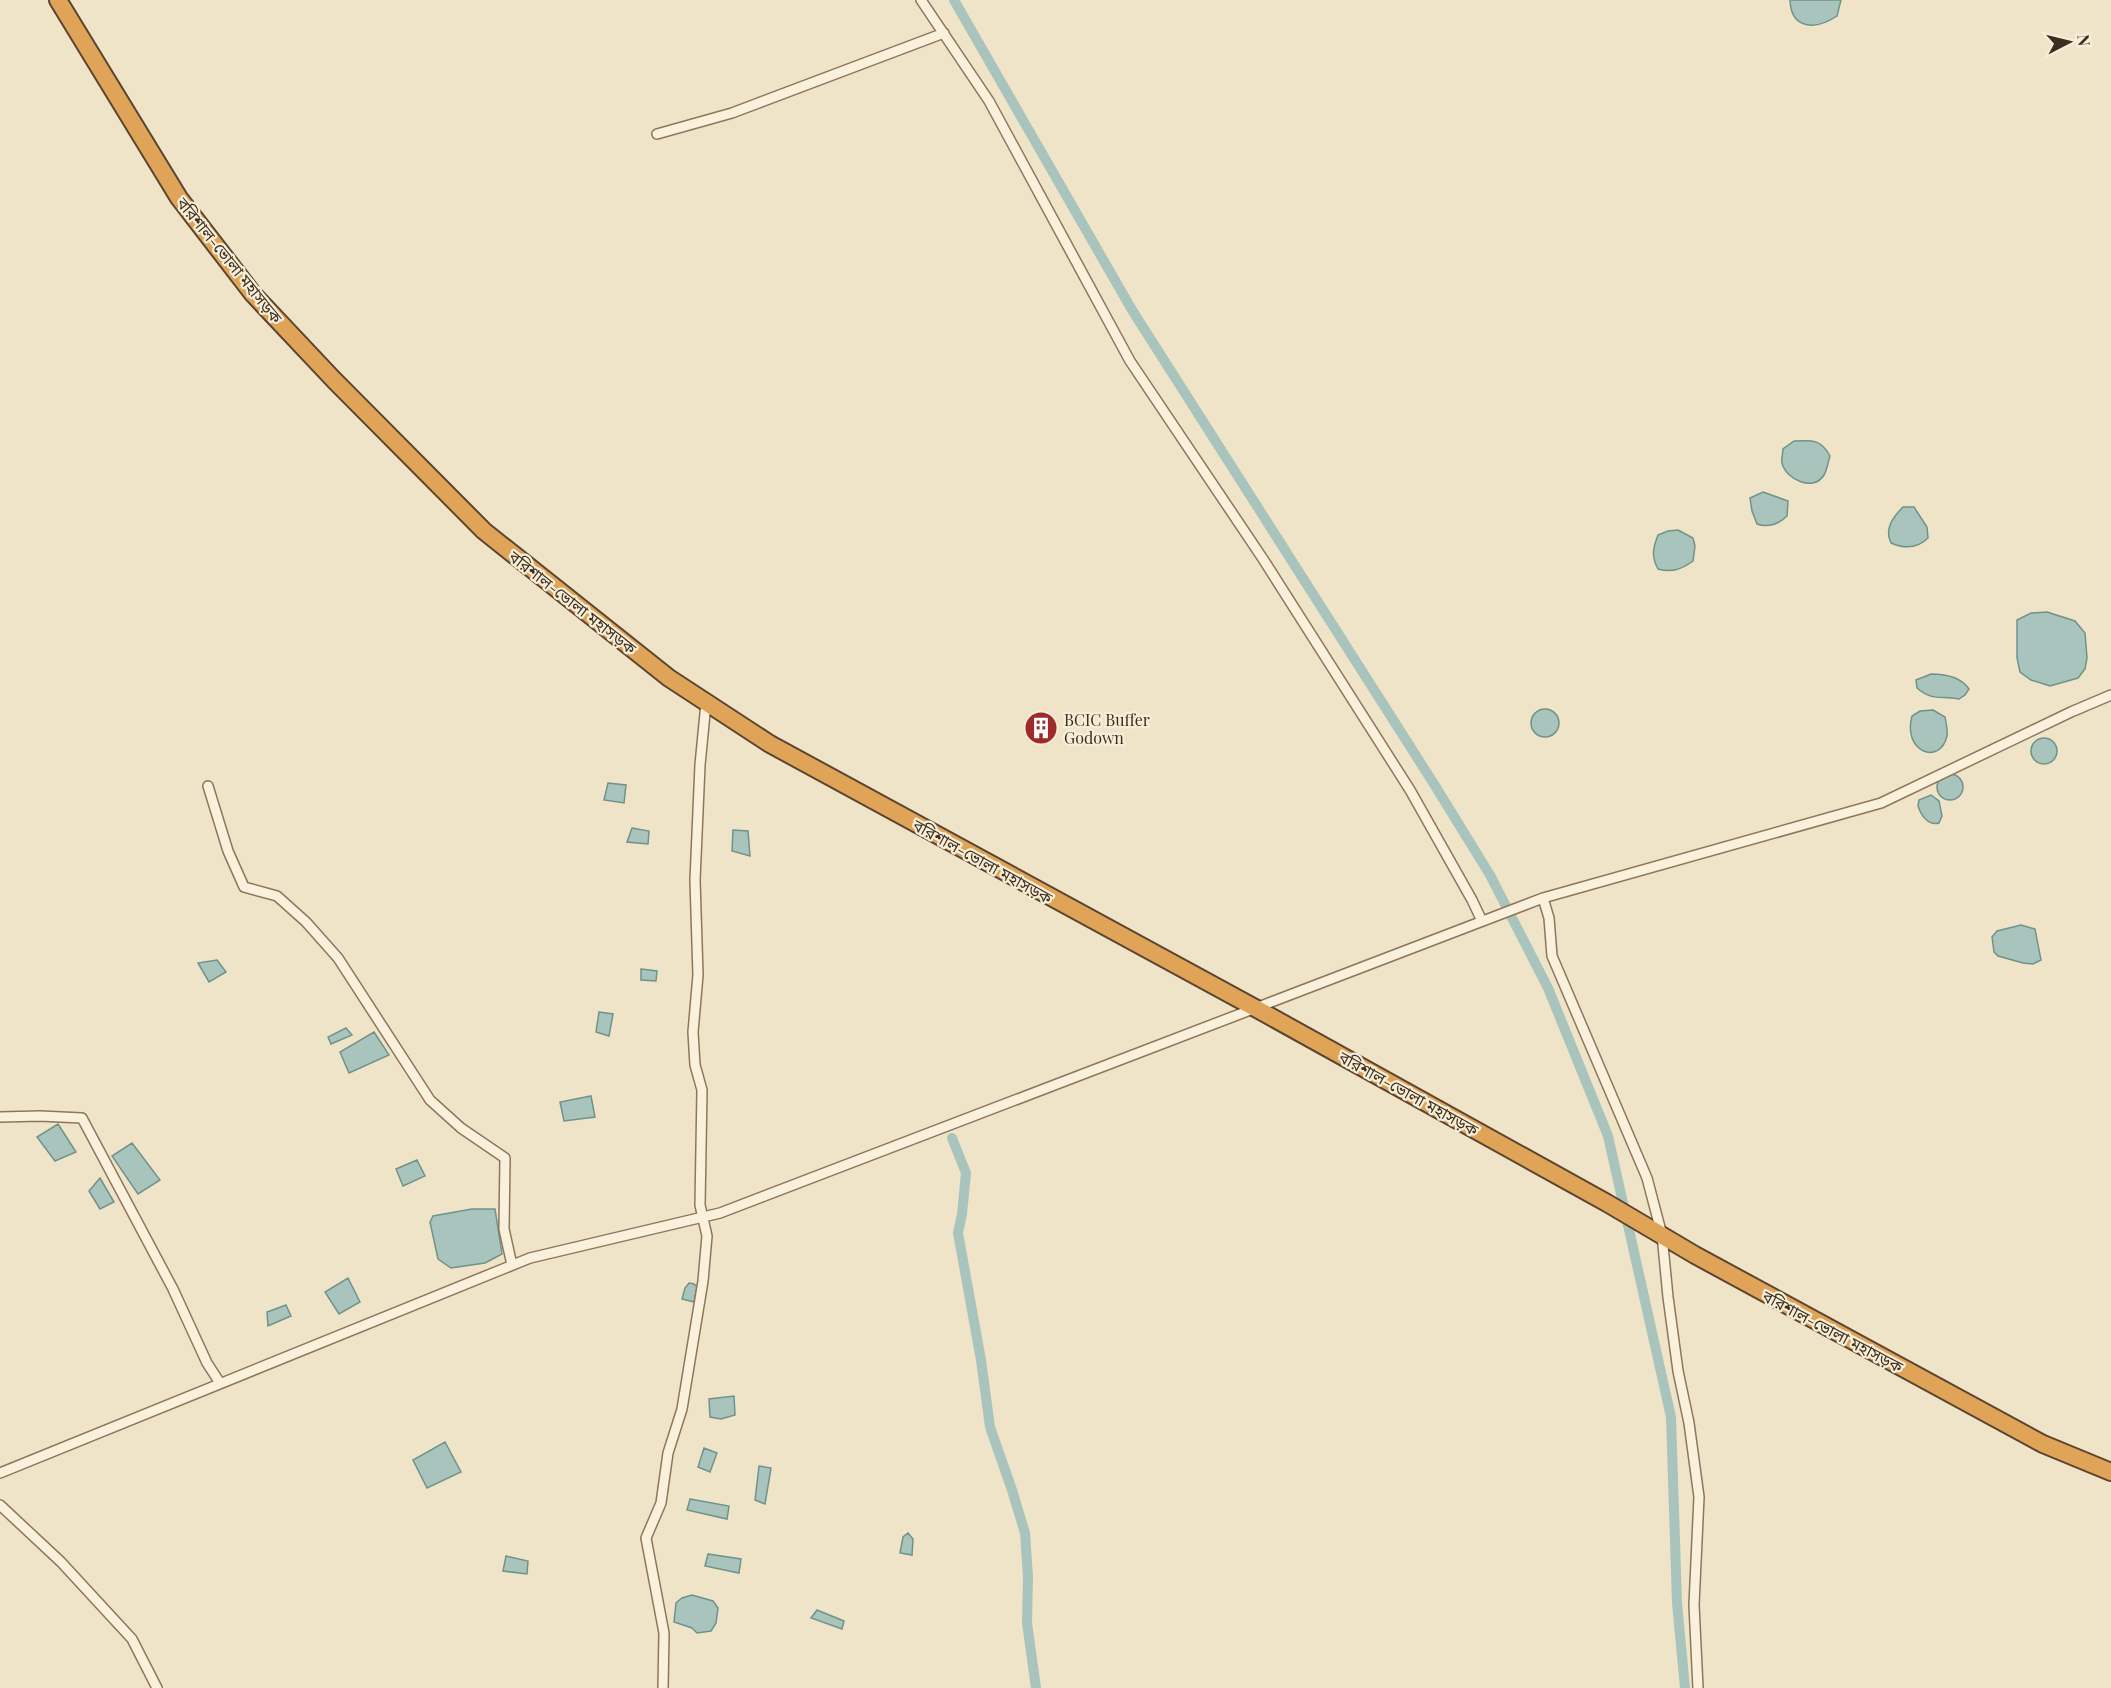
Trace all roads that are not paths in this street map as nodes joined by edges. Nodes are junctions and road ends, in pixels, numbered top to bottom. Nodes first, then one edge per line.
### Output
1 (58, 0) edge
2 (921, 0) edge
3 (944, 33) junction
4 (657, 134) dead end
5 (2111, 695) edge
6 (705, 703) junction
7 (208, 786) dead end
8 (1543, 898) junction
9 (1482, 921) junction
10 (1257, 1009) junction
11 (0, 1117) edge
12 (703, 1217) junction
13 (1659, 1234) junction
14 (512, 1265) junction
15 (219, 1383) junction
16 (2111, 1472) edge
17 (0, 1473) edge
18 (0, 1505) edge
19 (157, 1688) edge
20 (663, 1688) edge
21 (1698, 1688) edge

1 - 6 highway, বরিশাল-ভোলা মহাসড়ক
2 - 3 street
3 - 4 street
3 - 9 street
5 - 8 street
6 - 10 highway, বরিশাল-ভোলা মহাসড়ক
6 - 12 street
7 - 14 street
8 - 9 street
8 - 13 street
9 - 10 street
10 - 12 street
10 - 13 highway, বরিশাল-ভোলা মহাসড়ক
11 - 15 street
12 - 14 street
12 - 20 street
13 - 16 highway, বরিশাল-ভোলা মহাসড়ক
13 - 21 street
14 - 15 street
15 - 17 street
18 - 19 street

